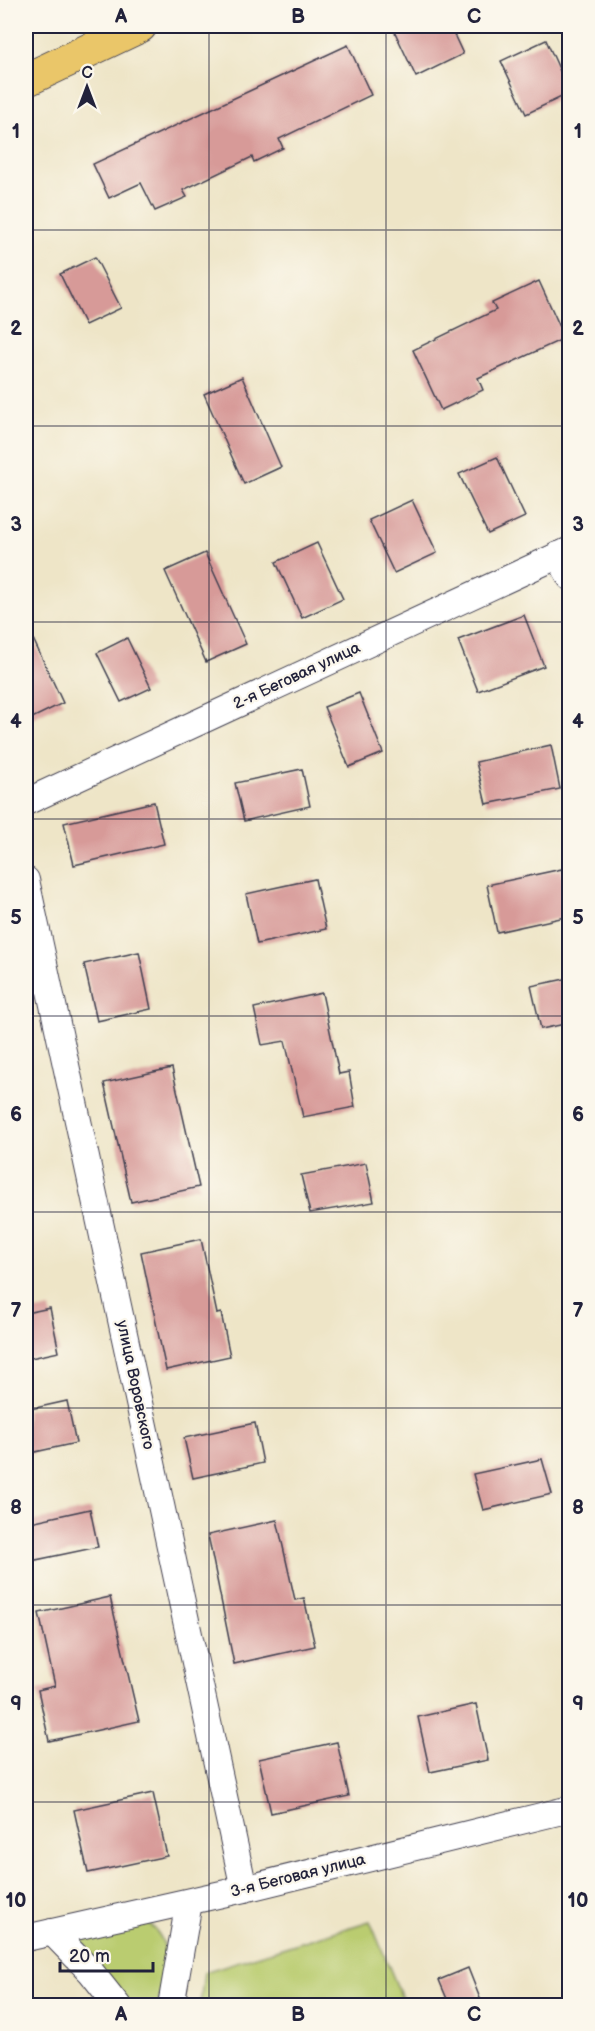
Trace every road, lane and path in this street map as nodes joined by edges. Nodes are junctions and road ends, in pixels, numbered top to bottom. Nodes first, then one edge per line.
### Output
1 (140, 26) edge
2 (26, 80) edge
3 (564, 552) edge
4 (570, 577) edge
5 (26, 802) edge
6 (26, 880) edge
7 (570, 1809) edge
8 (244, 1890) junction
9 (189, 1902) junction
10 (52, 1932) junction
11 (26, 1938) edge
12 (118, 2006) edge
13 (171, 2006) edge

1 - 2 main road
3 - 4 street
3 - 5 street, 2-я Беговая улица
6 - 8 street, улица Воровского
7 - 8 street, 3-я Беговая улица
8 - 9 street, 3-я Беговая улица
9 - 10 street, 3-я Беговая улица
9 - 13 street
10 - 11 street, 3-я Беговая улица
10 - 12 street

